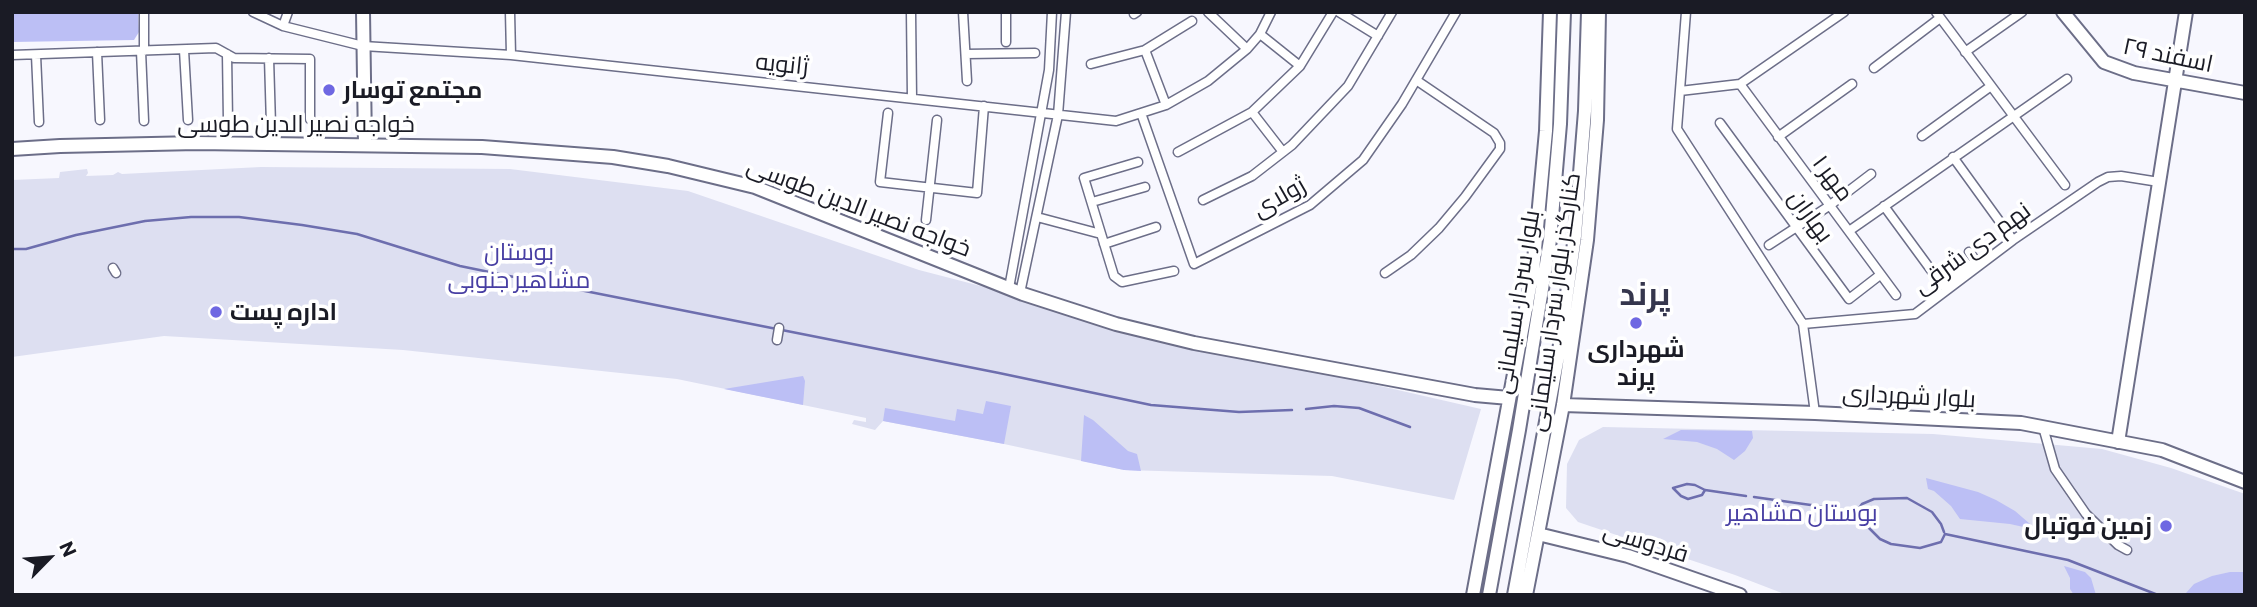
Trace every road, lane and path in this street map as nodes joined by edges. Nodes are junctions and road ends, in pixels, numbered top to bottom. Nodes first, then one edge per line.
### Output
1 (144, 12) edge
2 (253, 12) edge
3 (288, 12) edge
4 (363, 12) edge
5 (510, 12) edge
6 (911, 12) edge
7 (963, 12) edge
8 (1006, 12) edge
9 (1052, 12) edge
10 (1066, 12) edge
11 (1208, 12) edge
12 (1272, 12) edge
13 (1333, 12) edge
14 (1339, 12) edge
15 (1392, 12) edge
16 (1456, 12) edge
17 (1550, 12) edge
18 (1564, 12) edge
19 (1588, 12) edge
20 (1599, 12) edge
21 (1686, 12) edge
22 (1844, 12) edge
23 (2022, 12) edge
24 (2063, 12) edge
25 (2186, 12) edge
26 (1938, 15) edge
27 (1192, 21) dead end
28 (284, 26) junction
29 (1260, 34) junction
30 (1378, 36) junction
31 (1006, 42) dead end
32 (363, 46) junction
33 (1247, 49) junction
34 (184, 50) junction
35 (1145, 50) junction
36 (142, 51) junction
37 (97, 52) junction
38 (1965, 52) junction
39 (1035, 53) dead end
40 (227, 54) junction
41 (966, 54) junction
42 (12, 55) edge
43 (36, 55) junction
44 (511, 55) junction
45 (269, 58) junction
46 (1091, 64) dead end
47 (1300, 66) junction
48 (1874, 68) dead end
49 (2067, 79) dead end
50 (2174, 79) junction
51 (1416, 80) junction
52 (967, 81) dead end
53 (1741, 84) junction
54 (1852, 84) dead end
55 (1990, 86) junction
56 (1680, 91) junction
57 (2245, 93) edge
58 (912, 98) junction
59 (1166, 105) junction
60 (984, 106) junction
61 (1252, 112) junction
62 (888, 113) dead end
63 (1042, 113) junction
64 (1141, 113) junction
65 (1058, 115) junction
66 (2013, 116) junction
67 (310, 119) dead end
68 (100, 120) dead end
69 (188, 120) dead end
70 (937, 120) dead end
71 (144, 121) dead end
72 (228, 121) dead end
73 (39, 122) dead end
74 (1720, 123) dead end
75 (271, 125) dead end
76 (1922, 136) dead end
77 (1778, 137) junction
78 (365, 144) junction
79 (12, 149) edge
80 (1178, 152) dead end
81 (1283, 152) junction
82 (1954, 158) junction
83 (1138, 162) dead end
84 (1871, 174) dead end
85 (2159, 182) junction
86 (2064, 185) dead end
87 (929, 187) junction
88 (1145, 187) dead end
89 (1203, 200) dead end
90 (1541, 200) junction
91 (1092, 202) junction
92 (1829, 206) junction
93 (1884, 206) junction
94 (1037, 217) junction
95 (926, 220) dead end
96 (1156, 227) dead end
97 (1795, 227) junction
98 (1849, 231) junction
99 (1101, 234) junction
100 (1550, 240) junction
101 (2013, 240) junction
102 (1104, 244) junction
103 (1769, 245) dead end
104 (1969, 252) dead end
105 (1174, 271) dead end
106 (1533, 271) junction
107 (1385, 273) dead end
108 (1880, 275) junction
109 (1015, 290) junction
110 (1896, 295) dead end
111 (1803, 324) junction
112 (779, 328) dead end
113 (777, 340) dead end
114 (1509, 398) junction
115 (1563, 405) junction
116 (1815, 413) junction
117 (2043, 427) junction
118 (2119, 442) junction
119 (1541, 450) junction
120 (1549, 480) junction
121 (2245, 482) edge
122 (1538, 534) junction
123 (2127, 550) dead end
124 (1474, 595) edge
125 (1489, 595) edge
126 (1514, 595) edge
127 (1526, 595) edge
128 (1740, 595) edge

1 - 36 street
2 - 28 street, ژانویه
3 - 28 street
4 - 32 street
5 - 44 street
6 - 58 street
7 - 41 street
8 - 31 street
9 - 63 street
10 - 65 street
11 - 33 street
12 - 29 street, ژانویه
13 - 47 street
14 - 30 street
15 - 30 street
16 - 51 street, ژولای
17 - 90 street, کنارگذر بلوار سردار سلیمانی
18 - 100 street, بلوار سردار سلیمانی
19 - 119 street, بلوار سردار سلیمانی
20 - 115 street, کنارگذر بلوار سردار سلیمانی
21 - 56 street
22 - 53 street
23 - 38 street
24 - 50 street, ۲۹ اسفند
25 - 50 street
26 - 38 street
26 - 48 street
27 - 35 street
28 - 32 street, ژانویه
29 - 33 street, ژانویه
29 - 47 street
30 - 81 street
32 - 44 street, ژانویه
32 - 78 street
33 - 59 street, ژانویه
34 - 36 street
34 - 40 street
34 - 69 street
35 - 46 street
35 - 59 street
36 - 37 street
36 - 71 street
37 - 43 street
37 - 68 street
38 - 55 street
39 - 41 street
40 - 45 street
40 - 72 street
41 - 52 street
42 - 43 street
43 - 73 street
44 - 58 street, ژانویه
45 - 67 street
45 - 75 street
47 - 61 street
49 - 66 street
50 - 57 street, ۲۹ اسفند
50 - 85 street
51 - 64 street, ژولای
51 - 107 street
53 - 56 street
53 - 77 street, مهر ۱
54 - 77 street
55 - 66 street
55 - 76 street
56 - 111 street
58 - 60 street, ژانویه
59 - 64 street, ژانویه
60 - 63 street, ژانویه
60 - 87 street
61 - 80 street
61 - 81 street
62 - 87 street
63 - 65 street, ژانویه
63 - 109 street
64 - 65 street, ژانویه
65 - 94 street
66 - 82 street
66 - 86 street
70 - 87 street
74 - 97 street, بهاران
77 - 92 street, مهر ۱
78 - 79 street, خواجه نصیر الدین طوسی
78 - 109 street, خواجه نصیر الدین طوسی
81 - 89 street
82 - 93 street
82 - 101 street
83 - 91 street
84 - 92 street
85 - 101 street, نهم دی شرقی
85 - 118 street
87 - 95 street
88 - 91 street
90 - 100 street
90 - 106 street, کنارگذر بلوار سردار سلیمانی
91 - 99 street
92 - 97 street
92 - 98 street, مهر ۱
93 - 98 street
93 - 104 street
94 - 99 street
94 - 109 street
96 - 102 street
97 - 103 street
97 - 108 street, بهاران
98 - 108 street, مهر ۱
99 - 102 street
100 - 106 street
100 - 125 street, بلوار سردار سلیمانی
101 - 111 street, نهم دی شرقی
102 - 105 street
106 - 114 street, کنارگذر بلوار سردار سلیمانی
108 - 110 street, مهر ۱
109 - 114 street, خواجه نصیر الدین طوسی
111 - 116 street
112 - 113 street
114 - 124 street, کنارگذر بلوار سردار سلیمانی
115 - 116 street, بلوار شهرداری
115 - 120 street, کنارگذر بلوار سردار سلیمانی
116 - 117 street, بلوار شهرداری
117 - 118 street, بلوار شهرداری
117 - 123 street
118 - 121 street, بلوار شهرداری
119 - 120 street
119 - 126 street, بلوار سردار سلیمانی
120 - 122 street, کنارگذر بلوار سردار سلیمانی
122 - 127 street, کنارگذر بلوار سردار سلیمانی
122 - 128 street, فردوسی

